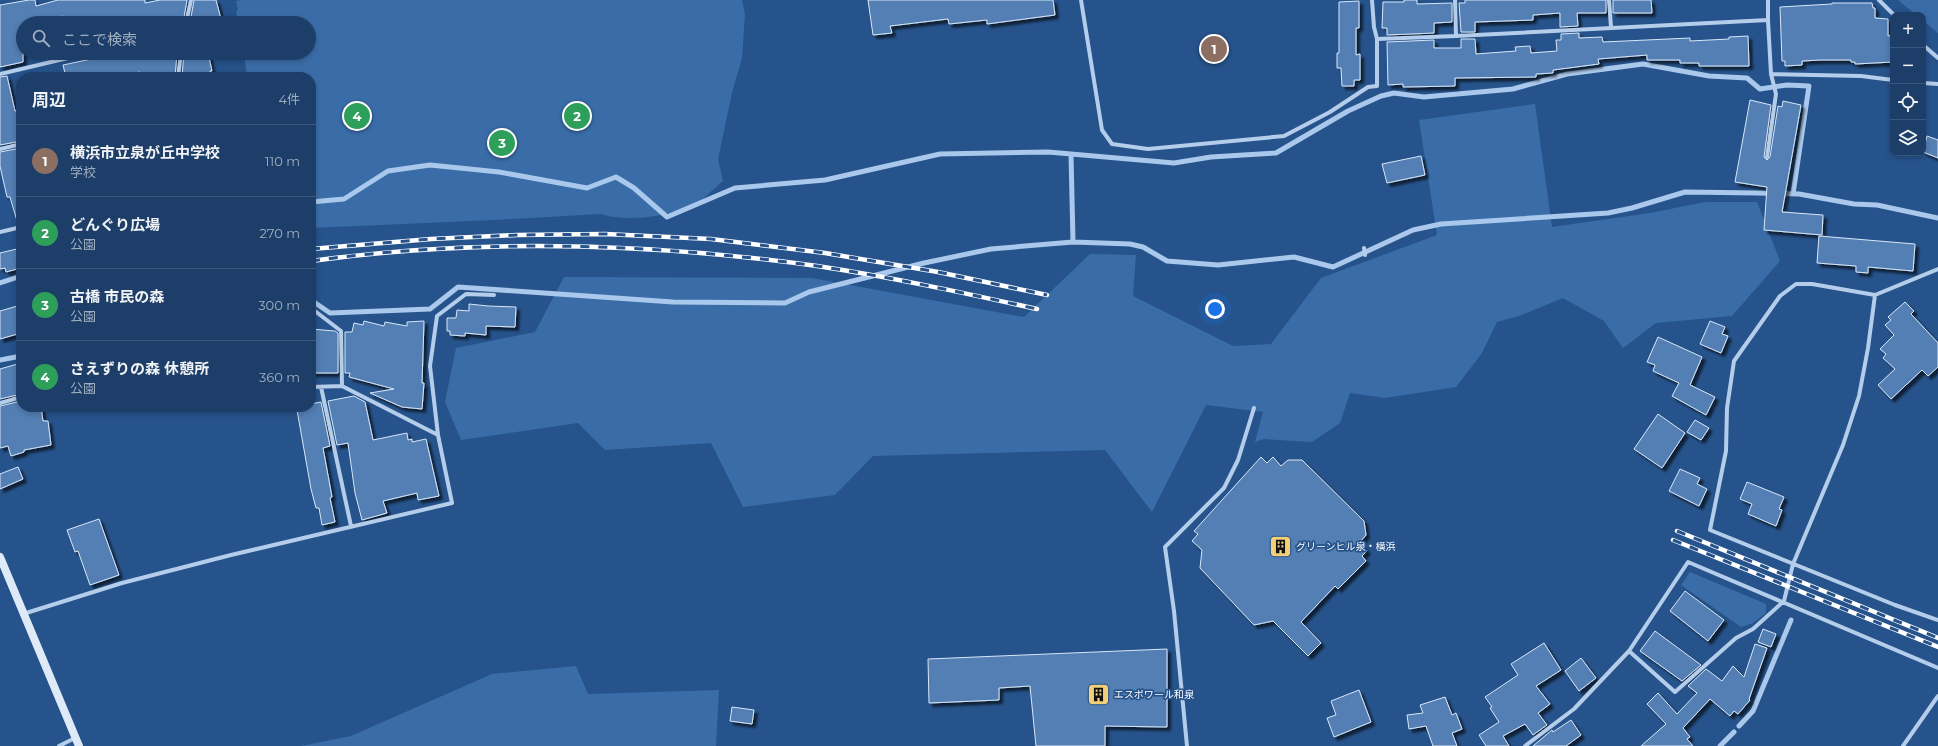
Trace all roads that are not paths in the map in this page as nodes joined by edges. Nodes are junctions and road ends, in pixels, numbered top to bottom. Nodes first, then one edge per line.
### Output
1 (191, 0) edge
2 (1081, 0) edge
3 (1372, 0) edge
4 (1455, 0) edge
5 (1609, 0) edge
6 (1768, 0) edge
7 (1879, 0) edge
8 (1891, 12) edge
9 (188, 16) edge
10 (1768, 20) junction
11 (1611, 27) junction
12 (1456, 36) junction
13 (1377, 39) junction
14 (1926, 48) edge
15 (1938, 58) edge
16 (59, 60) edge
17 (180, 60) edge
18 (179, 72) edge
19 (0, 74) edge
20 (1771, 74) junction
21 (1890, 80) edge
22 (1926, 83) edge
23 (1938, 84) edge
24 (16, 145) edge
25 (0, 149) edge
26 (1767, 157) dead end
27 (16, 228) edge
28 (0, 232) edge
29 (1364, 248) dead end
30 (1365, 255) dead end
31 (1938, 270) edge
32 (1875, 295) junction
33 (494, 296) dead end
34 (316, 312) edge
35 (342, 386) junction
36 (316, 387) edge
37 (321, 387) junction
38 (16, 398) edge
39 (0, 403) edge
40 (1254, 408) dead end
41 (438, 435) junction
42 (351, 526) junction
43 (0, 557) edge
44 (1793, 564) junction
45 (1784, 601) junction
46 (23, 614) junction
47 (1938, 620) edge
48 (1629, 651) junction
49 (1938, 668) edge
50 (1938, 696) edge
51 (75, 738) junction
52 (59, 746) edge
53 (79, 746) edge
54 (1187, 746) edge
55 (1525, 746) edge
56 (1903, 746) edge

1 - 9 street
2 - 13 street
3 - 13 street
4 - 12 street
5 - 11 street
6 - 10 street
7 - 8 street
10 - 11 street
10 - 20 street
11 - 12 street
12 - 13 street
14 - 15 street
16 - 19 street
17 - 18 street
20 - 21 street
20 - 26 street
22 - 23 street
24 - 25 street
27 - 28 street
29 - 30 street
31 - 32 street
32 - 44 street
32 - 44 street
33 - 41 street
34 - 35 street
35 - 37 street
35 - 41 street
36 - 37 street
37 - 42 street
38 - 39 street
40 - 54 street
41 - 42 street
42 - 46 street
43 - 46 street
44 - 45 street
44 - 47 street
45 - 48 street
45 - 48 street
45 - 49 street
46 - 51 street
48 - 55 street
50 - 56 street
51 - 52 street
51 - 53 street

